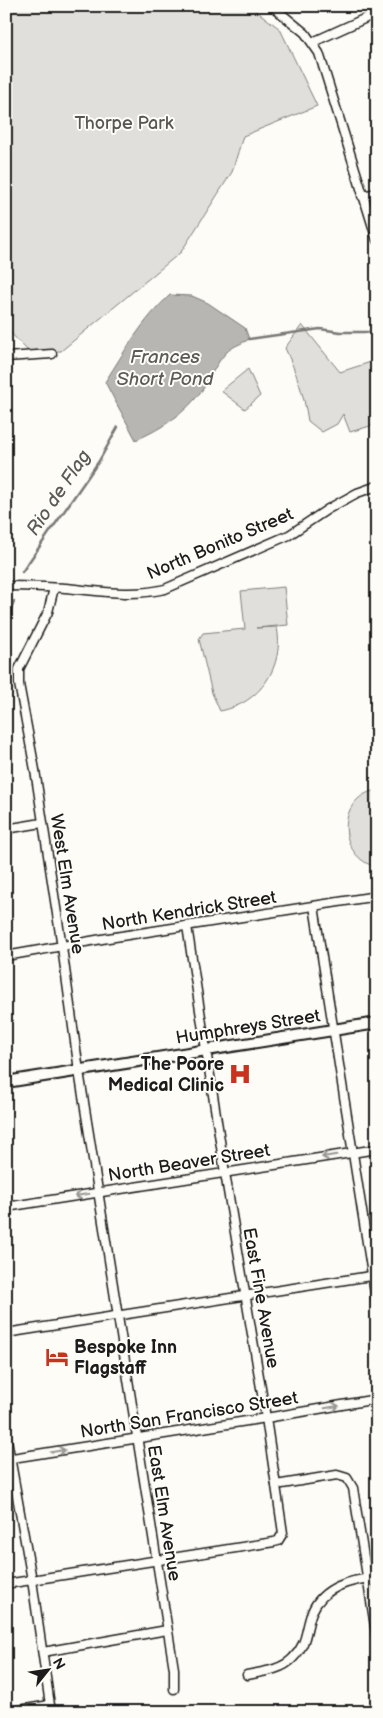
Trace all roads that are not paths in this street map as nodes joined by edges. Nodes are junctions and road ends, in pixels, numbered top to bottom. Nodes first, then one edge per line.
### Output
1 (272, 6) edge
2 (377, 13) edge
3 (313, 42) junction
4 (377, 193) edge
5 (362, 196) junction
6 (377, 240) edge
7 (52, 354) dead end
8 (6, 357) edge
9 (377, 486) edge
10 (6, 586) edge
11 (54, 588) junction
12 (42, 823) junction
13 (6, 829) edge
14 (377, 896) edge
15 (314, 906) junction
16 (187, 926) junction
17 (62, 947) junction
18 (6, 956) edge
19 (377, 1023) edge
20 (334, 1030) junction
21 (206, 1050) junction
22 (78, 1071) junction
23 (6, 1082) edge
24 (377, 1149) edge
25 (353, 1152) junction
26 (225, 1173) junction
27 (99, 1193) junction
28 (6, 1207) edge
29 (374, 1275) edge
30 (246, 1295) junction
31 (377, 1306) edge
32 (118, 1316) junction
33 (6, 1333) edge
34 (377, 1399) edge
35 (266, 1418) junction
36 (6, 1434) edge
37 (138, 1438) junction
38 (8, 1458) edge
39 (276, 1485) junction
40 (156, 1561) junction
41 (377, 1577) edge
42 (367, 1578) junction
43 (32, 1580) junction
44 (6, 1584) edge
45 (167, 1630) junction
46 (377, 1639) edge
47 (44, 1652) junction
48 (246, 1675) dead end
49 (174, 1689) dead end
50 (7, 1712) edge

1 - 3 street
2 - 3 street
3 - 5 street
4 - 5 street
5 - 6 street
7 - 8 street
9 - 11 street, North Bonito Street
10 - 11 street, North Bonito Street
11 - 12 street, West Elm Avenue
12 - 13 street
12 - 17 street, West Elm Avenue
14 - 15 street, North Kendrick Street
15 - 16 street, North Kendrick Street
15 - 20 street
16 - 17 street, North Kendrick Street
16 - 21 street, East Fine Avenue
17 - 18 street, North Kendrick Street
17 - 22 street, West Elm Avenue
19 - 20 main road, Humphreys Street
20 - 21 main road, Humphreys Street
20 - 25 street
21 - 22 main road, Humphreys Street
21 - 26 street, East Fine Avenue
22 - 23 main road, Humphreys Street
22 - 27 street, West Elm Avenue
24 - 25 street, North Beaver Street
25 -> 26 street, North Beaver Street
25 - 29 street
26 - 27 street, North Beaver Street
26 - 30 street, East Fine Avenue
27 -> 28 street, North Beaver Street
27 - 32 street, East Elm Avenue
29 - 30 street
29 - 31 street
30 - 32 street
30 - 35 street, East Fine Avenue
32 - 33 street
32 - 37 street, East Elm Avenue
35 -> 34 street, North San Francisco Street
35 - 37 street, North San Francisco Street
35 - 39 street, East Fine Avenue
36 - 38 street
38 -> 37 street, North San Francisco Street
37 - 40 street, East Elm Avenue
38 - 43 street
39 - 40 street, East Fine Avenue
39 - 42 street
40 - 43 street
40 - 45 street, East Elm Avenue
41 - 42 street
42 - 46 street
42 - 48 street
43 - 44 street
43 - 47 street
45 - 47 street
45 - 49 street, East Elm Avenue
47 - 50 street

